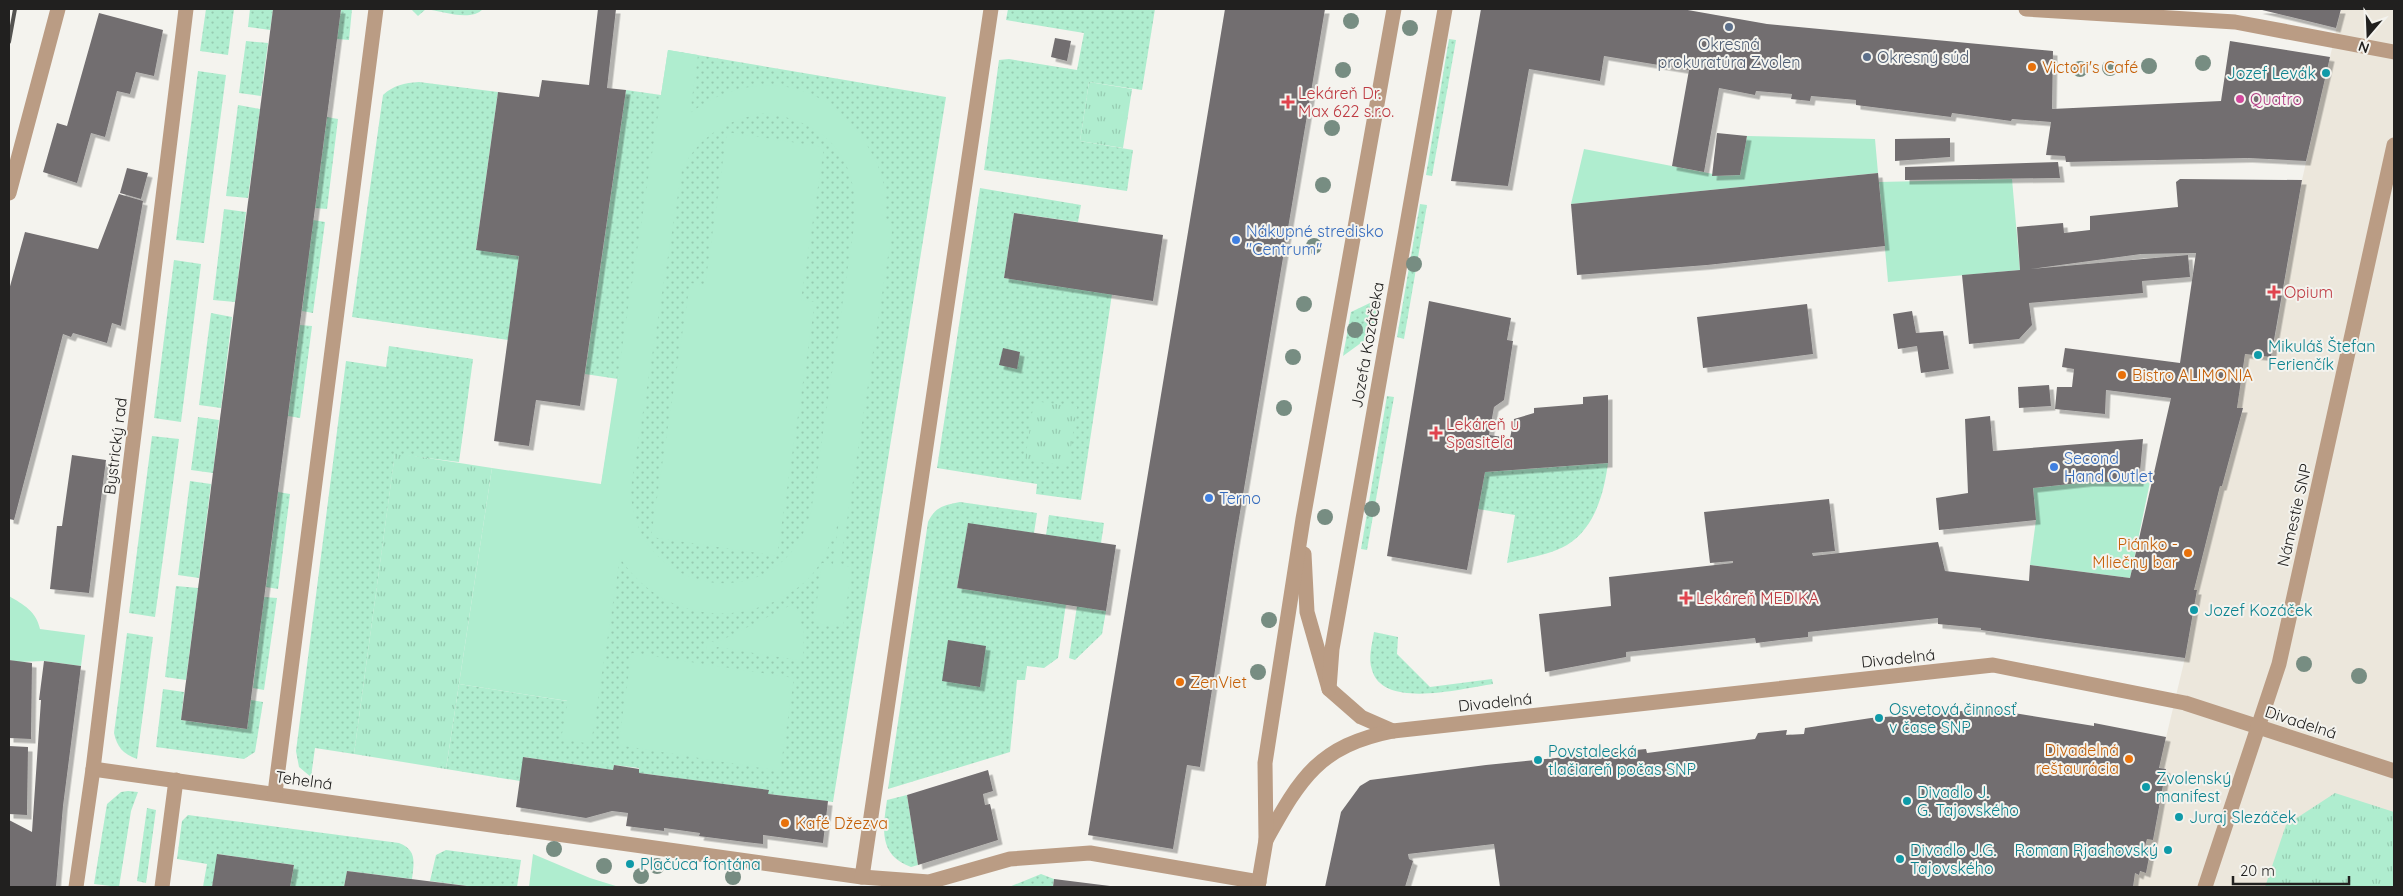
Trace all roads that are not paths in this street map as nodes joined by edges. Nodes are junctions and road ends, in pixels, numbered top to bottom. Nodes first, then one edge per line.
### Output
1 (58, 9) edge
2 (186, 9) edge
3 (376, 9) edge
4 (991, 9) edge
5 (1394, 9) edge
6 (1445, 9) edge
7 (2026, 9) edge
8 (2394, 52) edge
9 (2394, 145) edge
10 (9, 193) edge
11 (1303, 519) junction
12 (1329, 689) junction
13 (2258, 726) junction
14 (1393, 731) junction
15 (93, 769) junction
16 (2394, 771) edge
17 (176, 780) junction
18 (275, 793) junction
19 (1266, 840) junction
20 (862, 877) junction
21 (1259, 885) edge
22 (76, 887) edge
23 (162, 887) edge
24 (2205, 887) edge

1 - 10 street
2 - 15 street, Bystrický rad
3 - 18 street
4 - 20 street
5 - 11 street, Jozefa Kozáčeka
6 - 12 street, Jozefa Kozáčeka
7 - 8 street
9 - 13 street, Námestie SNP
11 - 12 street, Jozefa Kozáčeka
11 - 19 street, Jozefa Kozáčeka
12 - 14 street
13 - 14 street, Divadelná
13 - 16 street, Divadelná
13 - 24 street, Námestie SNP
14 - 19 street, Jozefa Kozáčeka
15 - 17 street, Tehelná
15 - 22 street, Bystrický rad
17 - 18 street, Tehelná
17 - 23 street
18 - 20 street, Tehelná
19 - 21 street, Jozefa Kozáčeka
20 - 21 street, Tehelná

